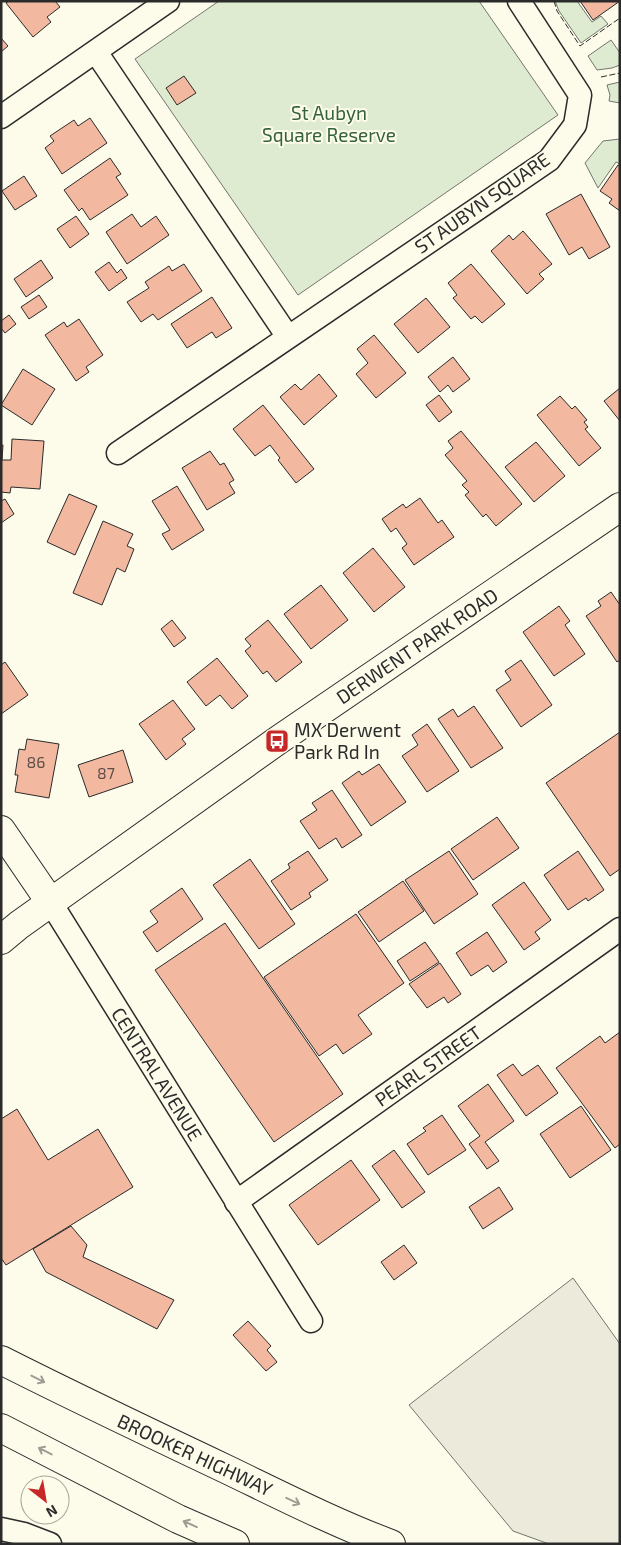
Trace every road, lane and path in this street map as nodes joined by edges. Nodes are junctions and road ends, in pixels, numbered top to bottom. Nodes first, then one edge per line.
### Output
1 (168, 1) edge
2 (519, 1) edge
3 (96, 52) junction
4 (1, 117) edge
5 (288, 337) junction
6 (118, 453) dead end
7 (620, 507) edge
8 (1, 830) edge
9 (51, 902) junction
10 (620, 929) edge
11 (7, 932) edge
12 (236, 1202) junction
13 (311, 1321) dead end
14 (1, 1360) edge
15 (1, 1428) edge
16 (1, 1529) edge
17 (50, 1544) edge
18 (235, 1544) edge
19 (391, 1544) edge

1 - 3 street
2 - 5 street, ST AUBYN SQUARE
3 - 4 street
3 - 5 street
5 - 6 street, ST AUBYN SQUARE
7 - 9 main road, DERWENT PARK ROAD
8 - 9 main road, CENTRAL AVENUE
9 - 11 main road, DERWENT PARK ROAD
9 - 12 street, CENTRAL AVENUE
10 - 12 street, PEARL STREET
12 - 13 street, CENTRAL AVENUE
14 -> 19 main road, BROOKER HIGHWAY
18 -> 15 main road
16 - 17 street

